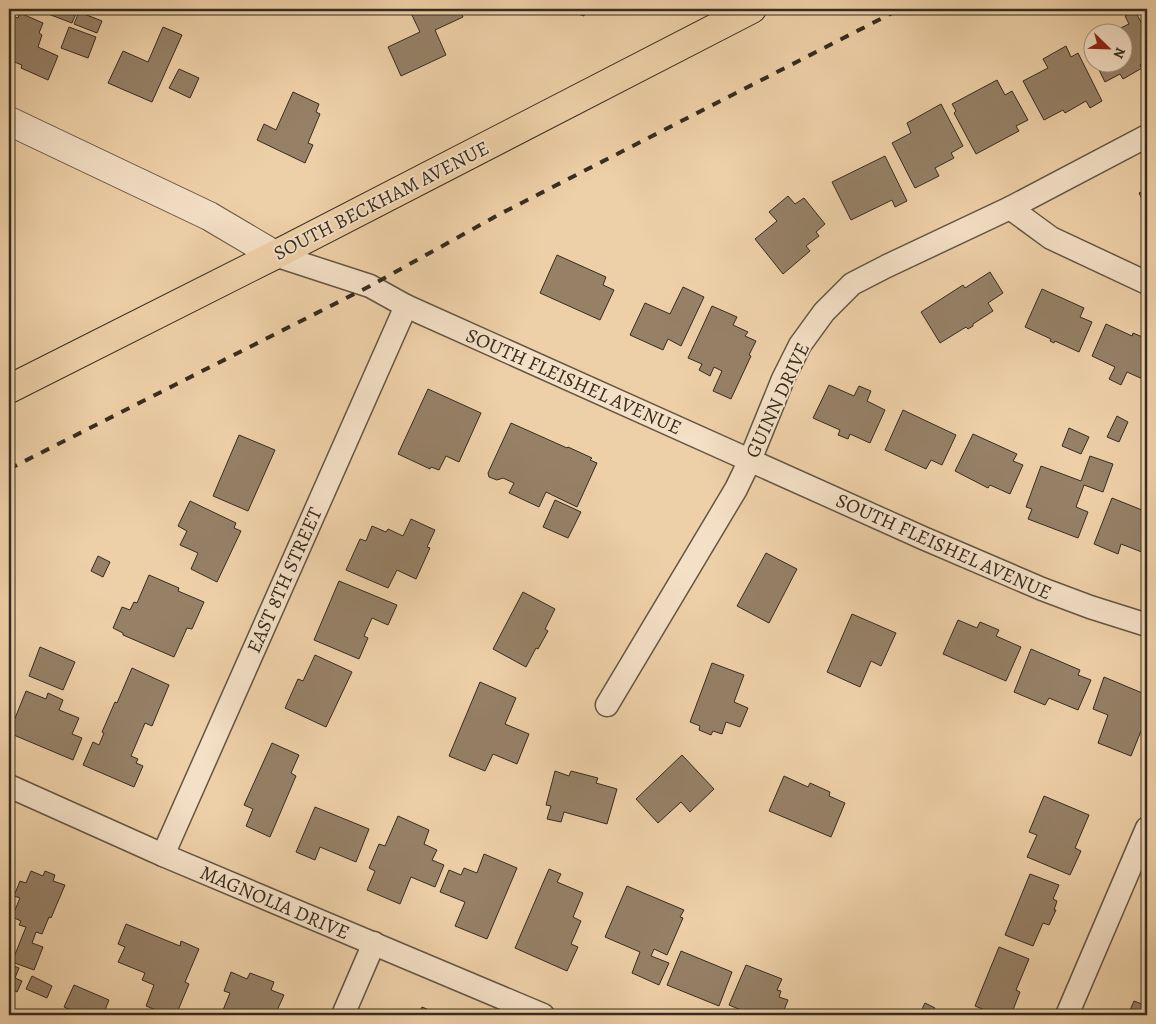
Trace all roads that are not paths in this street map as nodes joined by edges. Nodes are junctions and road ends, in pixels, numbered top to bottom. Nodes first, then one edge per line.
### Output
1 (752, 9) edge
2 (722, 16) edge
3 (9, 120) edge
4 (1147, 136) edge
5 (1010, 208) junction
6 (275, 255) junction
7 (1147, 283) edge
8 (406, 306) junction
9 (9, 389) edge
10 (750, 460) junction
11 (1147, 625) edge
12 (606, 705) dead end
13 (9, 786) edge
14 (1147, 828) edge
15 (163, 855) junction
16 (374, 943) junction
17 (343, 1015) edge
18 (543, 1015) edge
19 (1068, 1015) edge

1 - 2 main road, SOUTH BECKHAM AVENUE
2 - 6 main road, SOUTH BECKHAM AVENUE
3 - 6 street, SOUTH FLEISHEL AVENUE
4 - 5 street, GUINN DRIVE
5 - 7 street
5 - 10 street, GUINN DRIVE
6 - 8 street, SOUTH FLEISHEL AVENUE
6 - 9 main road, SOUTH BECKHAM AVENUE
8 - 10 street, SOUTH FLEISHEL AVENUE
8 - 15 street, EAST 8TH STREET
10 - 11 street, SOUTH FLEISHEL AVENUE
10 - 12 street, GUINN DRIVE
13 - 15 street, MAGNOLIA DRIVE
14 - 19 street
15 - 16 street, MAGNOLIA DRIVE
16 - 17 street
16 - 18 street, MAGNOLIA DRIVE

